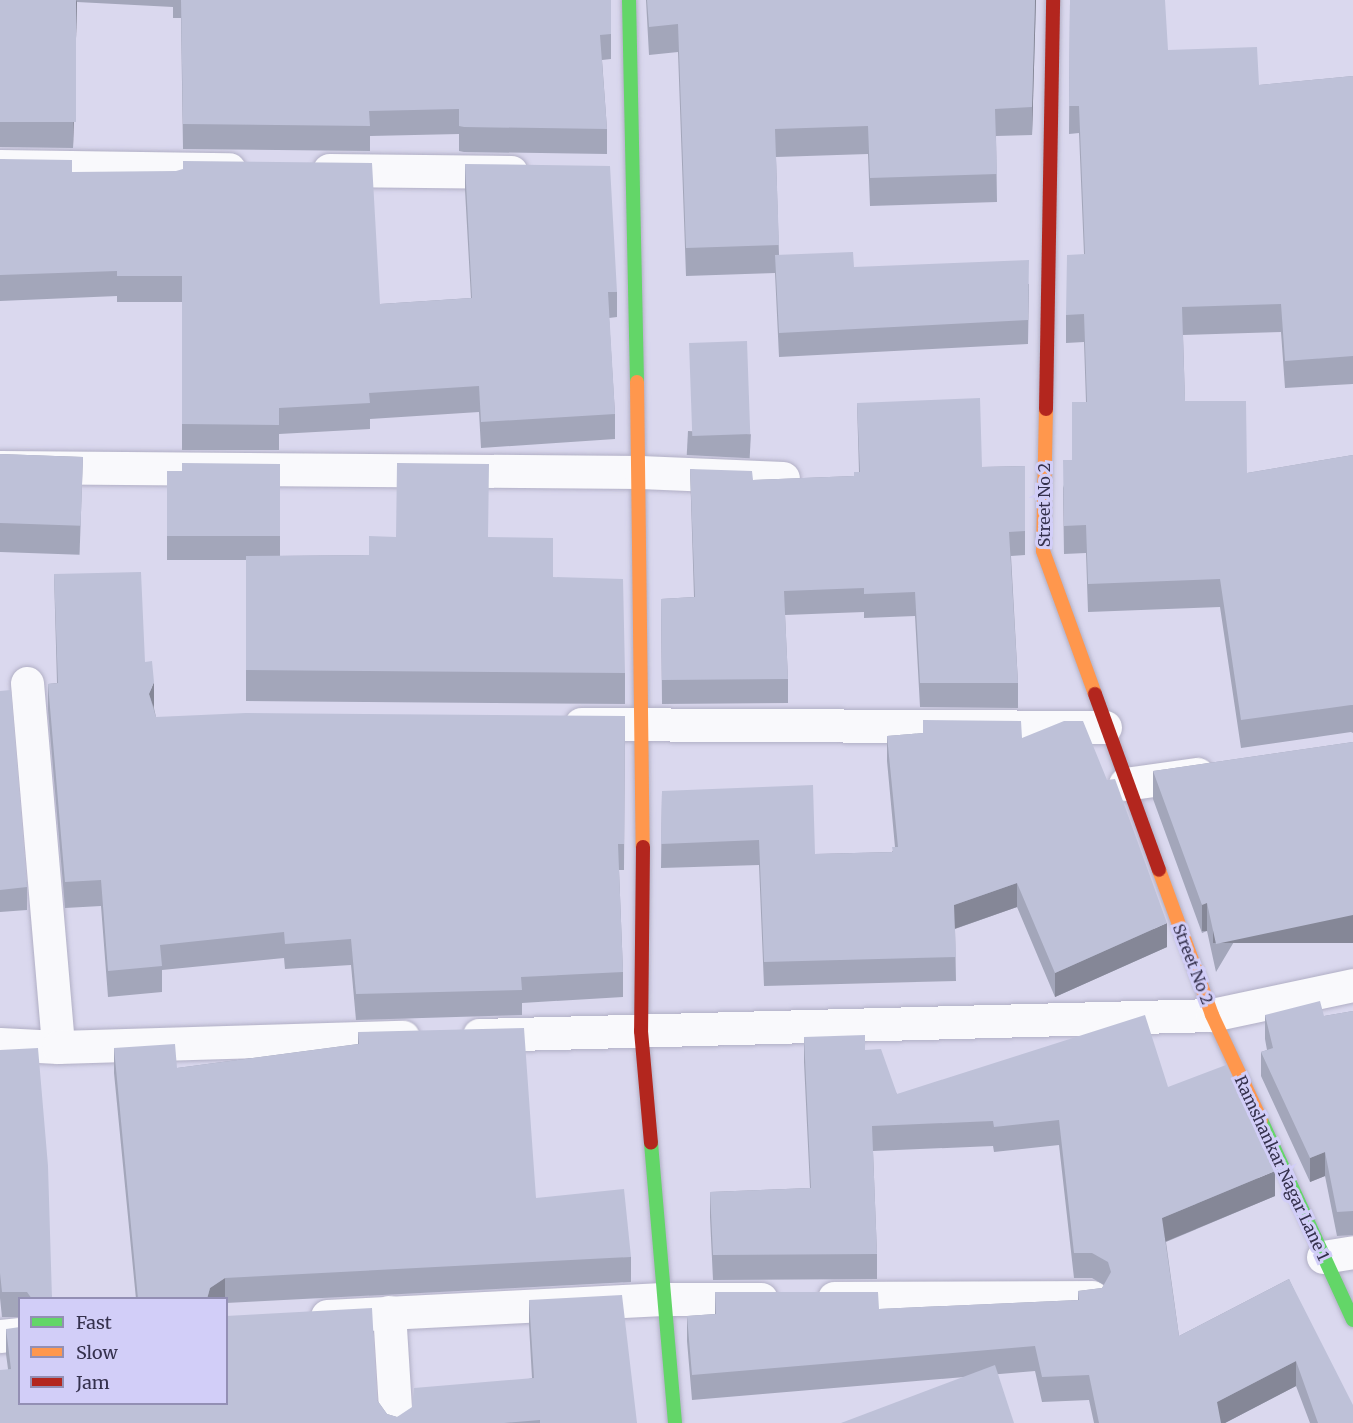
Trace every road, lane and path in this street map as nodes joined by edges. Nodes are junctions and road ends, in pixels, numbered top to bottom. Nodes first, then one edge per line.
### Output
1 (629, 0) edge
2 (1053, 0) edge
3 (0, 166) edge
4 (264, 169) edge
5 (300, 169) edge
6 (539, 172) edge
7 (599, 172) edge
8 (635, 173) junction
9 (0, 467) edge
10 (640, 472) junction
11 (783, 478) edge
12 (27, 683) dead end
13 (549, 724) edge
14 (644, 725) junction
15 (1105, 727) junction
16 (1227, 770) edge
17 (1125, 784) junction
18 (1353, 984) edge
19 (1212, 1016) junction
20 (641, 1031) junction
21 (0, 1044) edge
22 (58, 1047) junction
23 (1338, 1254) edge
24 (1092, 1297) edge
25 (663, 1299) junction
26 (389, 1312) junction
27 (296, 1318) edge
28 (1353, 1320) edge
29 (18, 1334) edge
30 (0, 1336) edge
31 (396, 1423) edge
32 (675, 1423) edge

1 - 8 street
2 - 15 street, Street No 2
3 - 4 street
5 - 6 street
7 - 8 street
8 - 10 street
9 - 10 street
10 - 11 street
10 - 14 street
12 - 22 street
13 - 14 street
14 - 15 street
14 - 20 street
15 - 17 street, Street No 2
16 - 17 street
17 - 19 street, Street No 2
18 - 19 street
19 - 20 street
19 - 23 street, Ramshankar Nagar Lane 1
20 - 22 street
20 - 25 street
21 - 22 street
23 - 28 street, Ramshankar Nagar Lane 1
24 - 25 street
25 - 26 street
25 - 32 street
26 - 27 street
26 - 31 street
29 - 30 street

